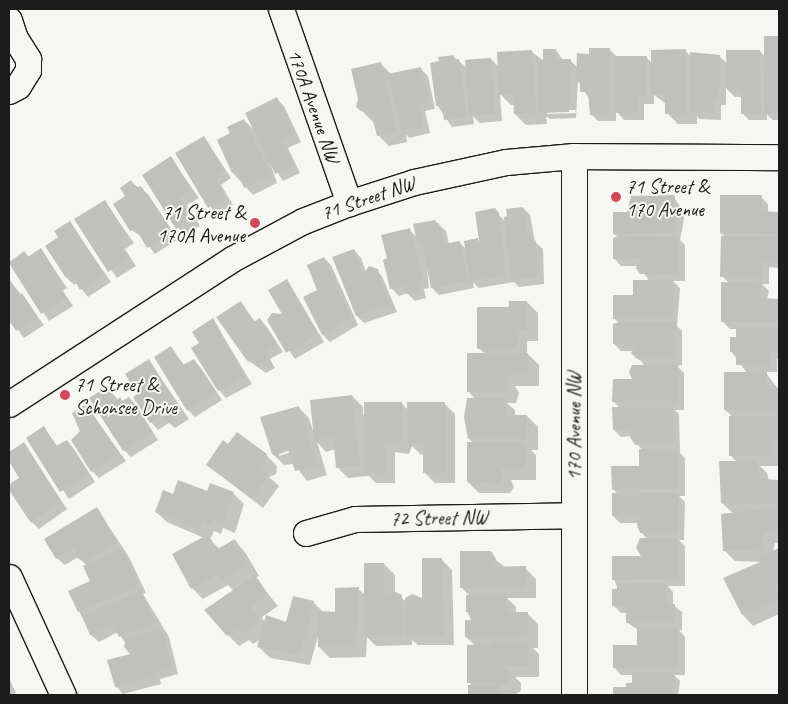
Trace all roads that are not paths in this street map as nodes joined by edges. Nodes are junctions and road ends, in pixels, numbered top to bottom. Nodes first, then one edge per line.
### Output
1 (281, 9) edge
2 (9, 20) edge
3 (9, 92) edge
4 (574, 156) junction
5 (779, 157) edge
6 (349, 202) junction
7 (9, 404) edge
8 (574, 515) junction
9 (306, 533) dead end
10 (9, 577) edge
11 (63, 695) edge
12 (574, 695) edge

1 - 6 street, 170A Avenue NW
2 - 3 street
4 - 5 street, 71 Street NW
4 - 6 street, 71 Street NW
4 - 8 street, 170 Avenue NW
6 - 7 street, 71 Street NW
8 - 9 street, 72 Street NW
8 - 12 street, 170 Avenue NW
10 - 11 street

